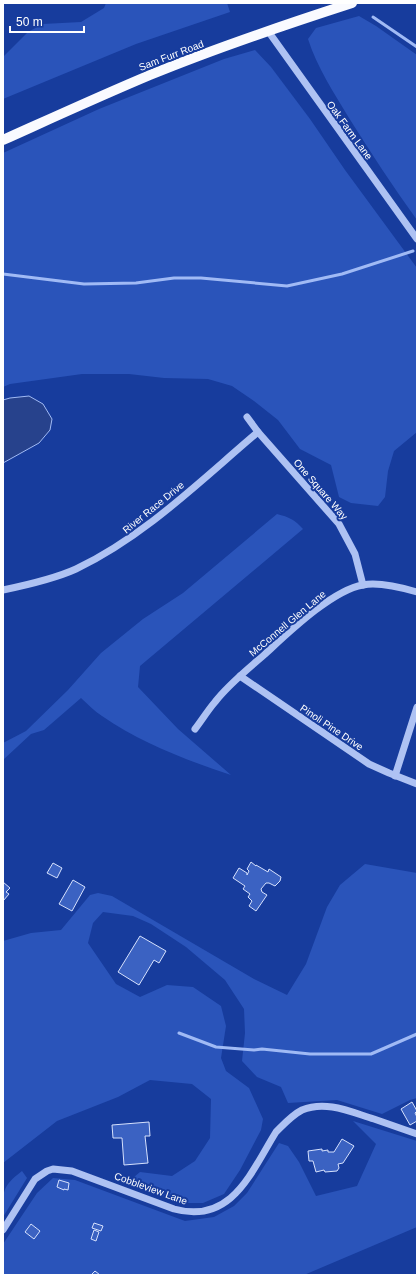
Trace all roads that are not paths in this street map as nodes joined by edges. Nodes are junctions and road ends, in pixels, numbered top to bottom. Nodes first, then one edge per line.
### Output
1 (352, 3) edge
2 (268, 31) junction
3 (3, 140) edge
4 (417, 239) edge
5 (247, 417) dead end
6 (258, 432) junction
7 (363, 584) junction
8 (3, 590) edge
9 (417, 592) edge
10 (240, 676) junction
11 (417, 707) edge
12 (196, 729) dead end
13 (395, 776) junction
14 (417, 784) edge
15 (417, 1134) edge
16 (3, 1230) edge

1 - 2 main road, Sam Furr Road
2 - 3 main road, Sam Furr Road
2 - 4 street, Oak Farm Lane
5 - 6 street, One Square Way
6 - 7 street, One Square Way
6 - 8 street, River Race Drive
7 - 9 street, McConnell Glen Lane
7 - 10 street, McConnell Glen Lane
10 - 12 street, McConnell Glen Lane
10 - 13 street, Pinoli Pine Drive
11 - 13 street
13 - 14 street, Pinoli Pine Drive
15 - 16 street, Cobbleview Lane

